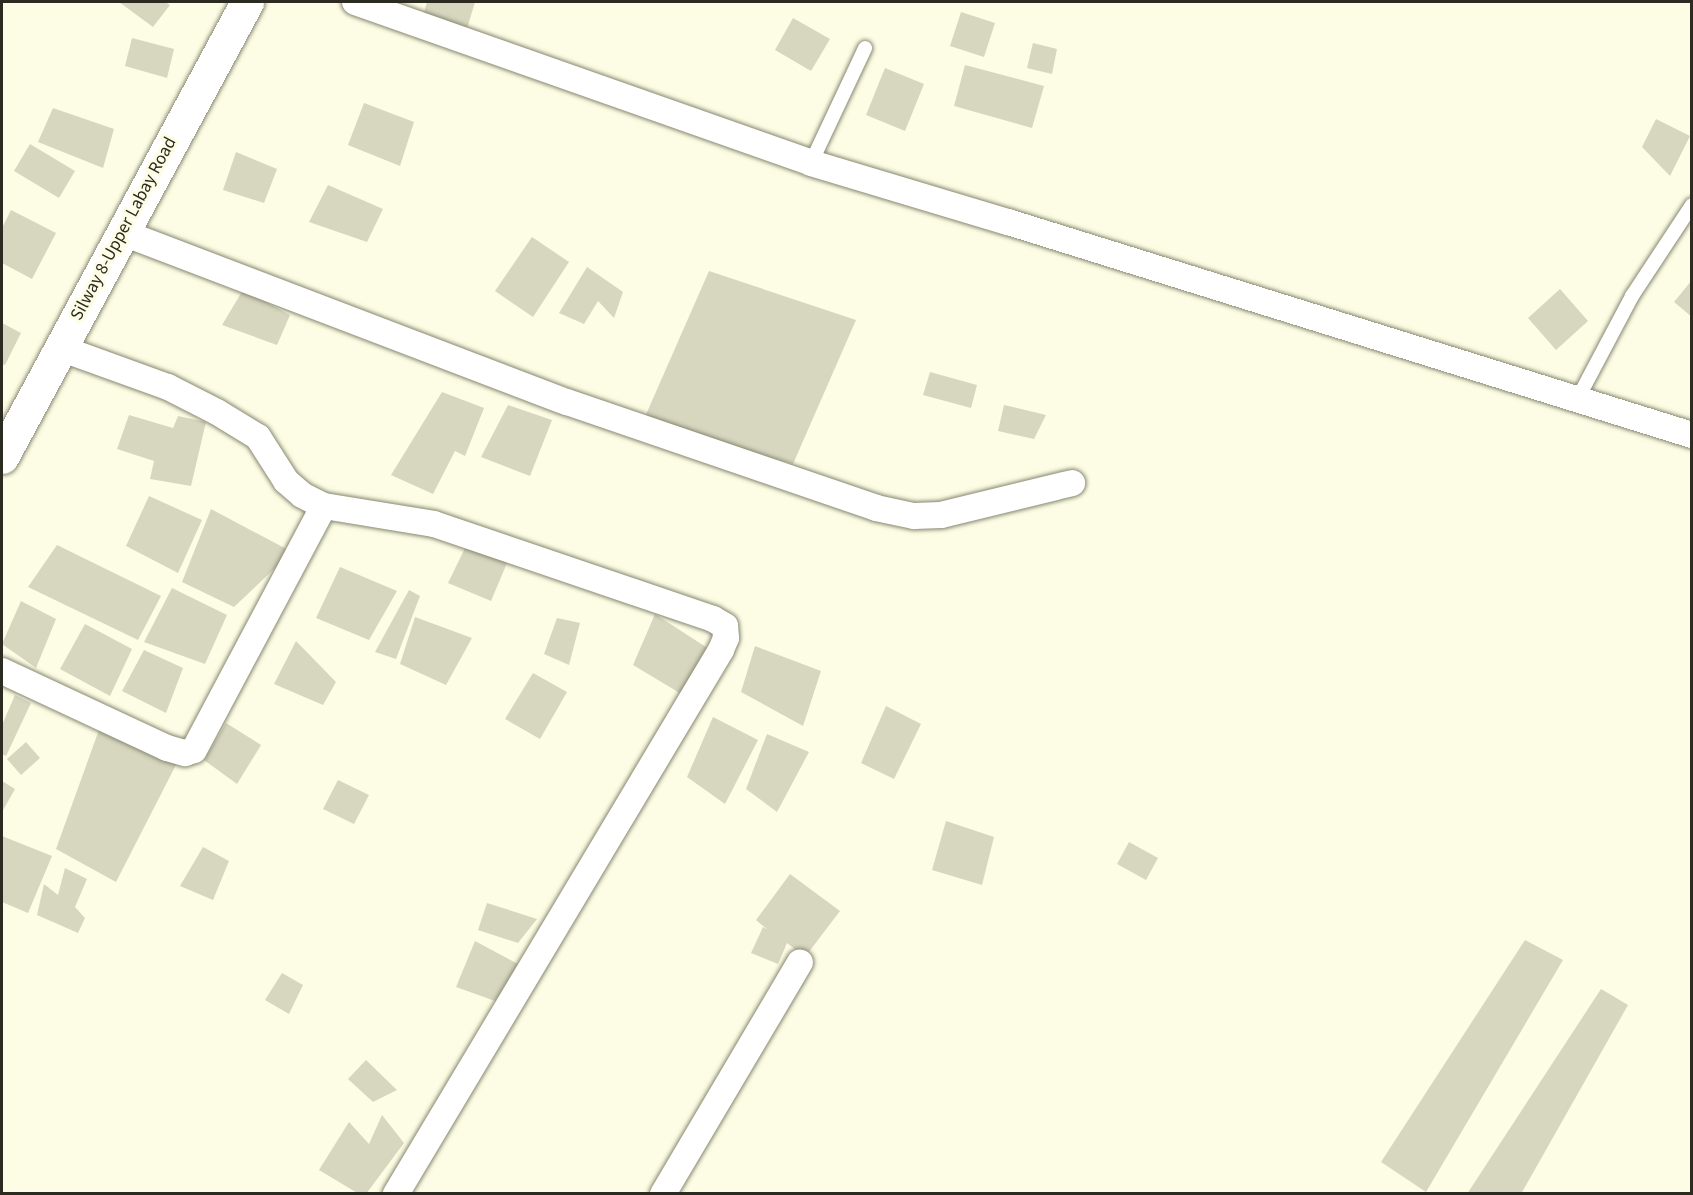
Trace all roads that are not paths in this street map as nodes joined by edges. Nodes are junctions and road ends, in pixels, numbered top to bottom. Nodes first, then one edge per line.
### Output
1 (247, 2) edge
2 (355, 2) edge
3 (865, 48) dead end
4 (811, 163) junction
5 (1692, 205) edge
6 (122, 232) junction
7 (60, 348) junction
8 (1577, 400) junction
9 (1692, 435) edge
10 (2, 457) edge
11 (1072, 483) dead end
12 (324, 506) junction
13 (2, 671) edge
14 (800, 962) dead end
15 (396, 1194) edge
16 (663, 1194) edge

1 - 6 main road, Silway 8-Upper Labay Road
2 - 4 street
3 - 4 lane
4 - 8 street
5 - 8 lane
6 - 7 main road, Silway 8-Upper Labay Road
6 - 11 street
7 - 10 main road, Silway 8-Upper Labay Road
7 - 12 street
8 - 9 street
12 - 13 street
12 - 15 street
14 - 16 street

